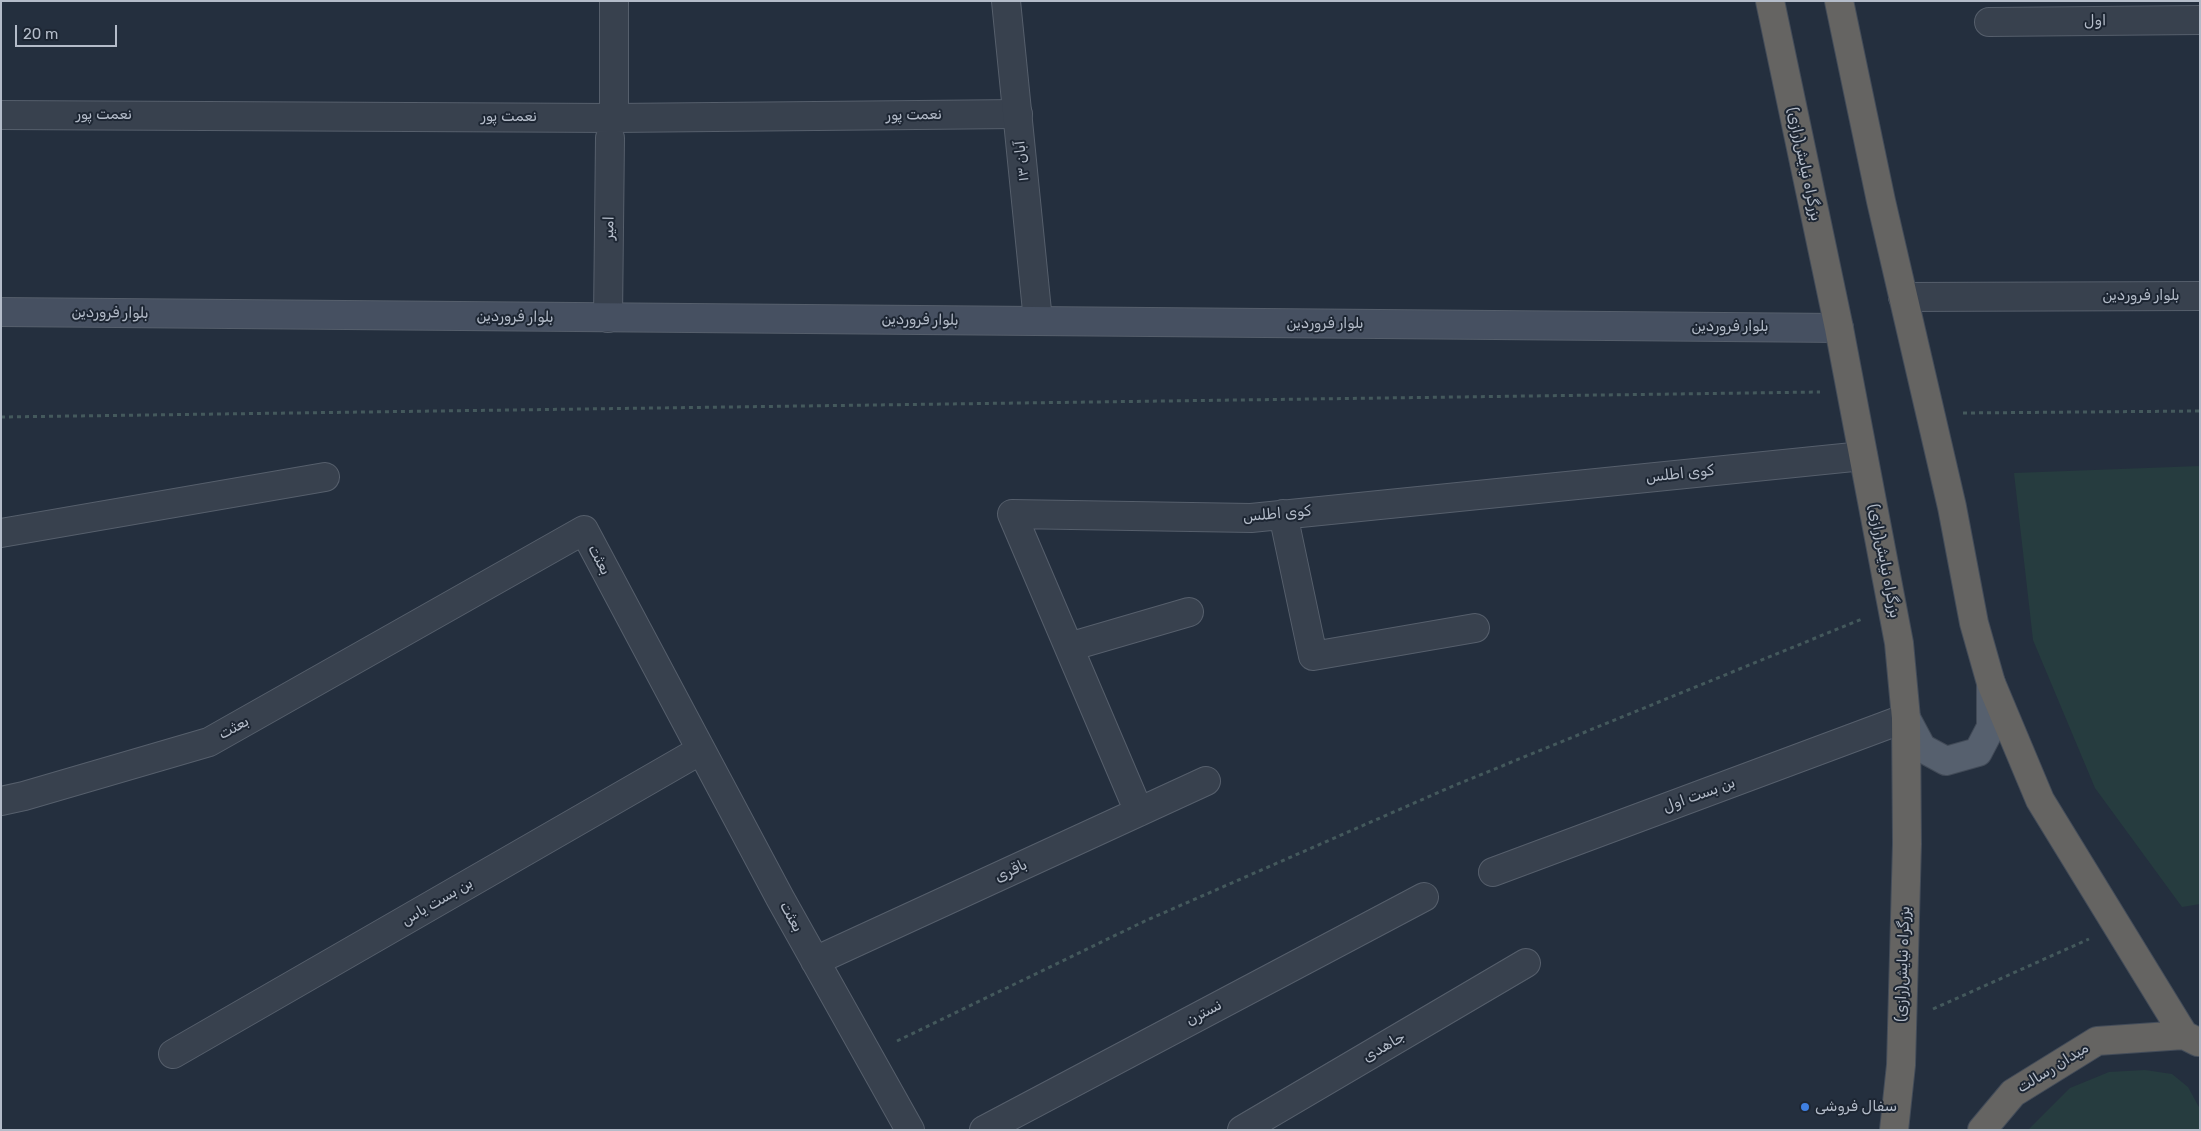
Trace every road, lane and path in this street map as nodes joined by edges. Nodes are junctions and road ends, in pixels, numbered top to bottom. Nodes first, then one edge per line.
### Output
1 (614, 1) edge
2 (1006, 1) edge
3 (1770, 1) edge
4 (1839, 1) edge
5 (2200, 20) edge
6 (1990, 22) dead end
7 (1018, 114) junction
8 (1, 115) edge
9 (612, 128) junction
10 (1902, 296) junction
11 (2200, 296) edge
12 (1, 312) edge
13 (608, 318) junction
14 (1038, 321) junction
15 (1839, 328) junction
16 (1851, 392) junction
17 (2200, 411) edge
18 (1930, 414) junction
19 (1, 417) edge
20 (1863, 456) junction
21 (325, 477) dead end
22 (1283, 514) junction
23 (1, 533) edge
24 (1892, 606) junction
25 (1189, 612) dead end
26 (1474, 628) dead end
27 (1069, 647) junction
28 (1991, 683) junction
29 (1906, 718) junction
30 (701, 750) junction
31 (1206, 781) dead end
32 (1, 801) edge
33 (1139, 812) junction
34 (1493, 872) dead end
35 (1424, 897) dead end
36 (2115, 923) junction
37 (816, 961) junction
38 (1526, 964) dead end
39 (1902, 1009) junction
40 (2192, 1039) edge
41 (173, 1054) dead end
42 (867, 1056) junction
43 (910, 1130) edge
44 (984, 1130) edge
45 (1242, 1130) edge
46 (1894, 1130) edge
47 (1982, 1130) edge

1 - 9 street, امیر
2 - 7 street, ۱۳ آبان
3 - 15 highway, بزرگراه نیایش(رازی)
4 - 10 highway
5 - 6 street, اول
7 - 9 street, نعمت پور
7 - 14 street, ۱۳ آبان
8 - 9 street, نعمت پور
9 - 13 street, امیر
10 - 11 street, بلوار فروردین
10 - 18 highway
12 - 13 main road, بلوار فروردین
13 - 14 main road, بلوار فروردین
14 - 15 main road, بلوار فروردین
15 - 16 highway, بزرگراه نیایش(رازی)
16 - 19 path
16 - 20 highway, بزرگراه نیایش(رازی)
17 - 18 path
18 - 28 highway
20 - 22 street, کوی اطلس
20 - 24 highway, بزرگراه نیایش(رازی)
21 - 23 street
22 - 26 street
22 - 27 street, کوی اطلس
24 - 29 highway, بزرگراه نیایش(رازی)
24 - 42 path
25 - 27 street
27 - 33 street, کوی اطلس
28 - 29 main road
28 - 36 highway
29 - 34 street, بن بست اول
29 - 39 highway, بزرگراه نیایش(رازی)
30 - 32 street, بعثت
30 - 37 street, بعثت
30 - 41 street, بن بست یاس
31 - 33 street, باقری
33 - 37 street, باقری
35 - 44 street, نسترن
36 - 39 path
36 - 40 highway
37 - 42 street, بعثت
38 - 45 street, جاهدی
39 - 46 highway, بزرگراه نیایش(رازی)
40 - 47 highway, میدان رسالت
42 - 43 street, بعثت

